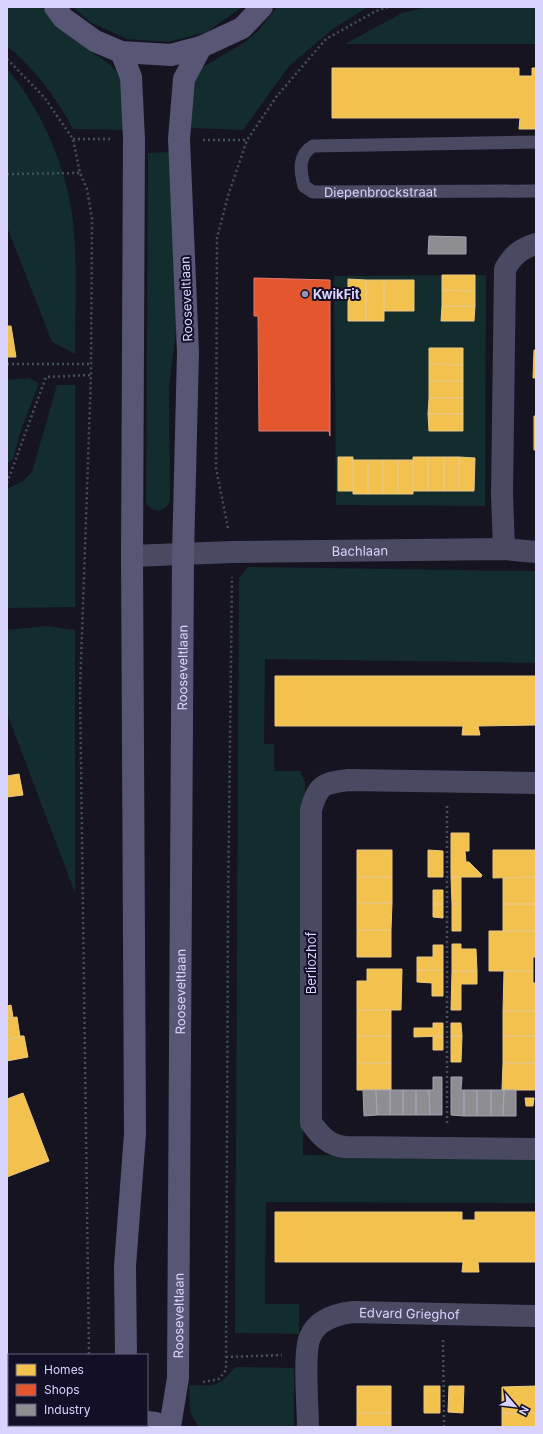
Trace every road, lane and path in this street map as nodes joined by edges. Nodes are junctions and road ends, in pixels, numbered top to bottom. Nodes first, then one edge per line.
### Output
1 (55, 7) edge
2 (262, 7) edge
3 (376, 7) edge
4 (389, 7) edge
5 (376, 11) junction
6 (201, 46) junction
7 (121, 52) junction
8 (7, 58) edge
9 (536, 142) edge
10 (80, 173) junction
11 (7, 174) edge
12 (536, 191) edge
13 (536, 244) edge
14 (7, 364) edge
15 (91, 364) junction
16 (91, 375) junction
17 (7, 483) edge
18 (504, 549) junction
19 (232, 552) junction
20 (536, 552) edge
21 (183, 555) junction
22 (132, 556) junction
23 (448, 782) junction
24 (536, 783) edge
25 (447, 1148) junction
26 (536, 1149) edge
27 (443, 1314) junction
28 (536, 1316) edge
29 (89, 1354) edge
30 (126, 1354) edge
31 (307, 1354) junction
32 (148, 1422) edge
33 (164, 1427) edge
34 (170, 1427) edge
35 (308, 1427) edge
36 (444, 1427) edge

1 - 7 main road
2 - 6 main road
3 - 5 path
4 - 5 path
5 - 19 path
6 - 7 main road
6 - 21 main road, Rooseveltlaan
7 - 22 main road
8 - 10 path
9 - 12 lane, Diepenbrockstraat
10 - 11 path
10 - 15 path
13 - 18 street
14 - 15 path
15 - 16 path
16 - 17 path
16 - 29 path
18 - 19 street, Bachlaan
18 - 20 street, Bachlaan
19 - 21 street, Bachlaan
19 - 31 path
21 - 22 street
21 - 34 main road, Rooseveltlaan
22 - 30 main road
23 - 24 street, Berliozhof
23 - 25 path
23 - 25 street, Berliozhof
25 - 26 street, Berliozhof
27 - 28 street, Edvard Grieghof
27 - 31 street, Edvard Grieghof
27 - 36 path
31 - 35 street, Edvard Grieghof
32 - 33 main road

